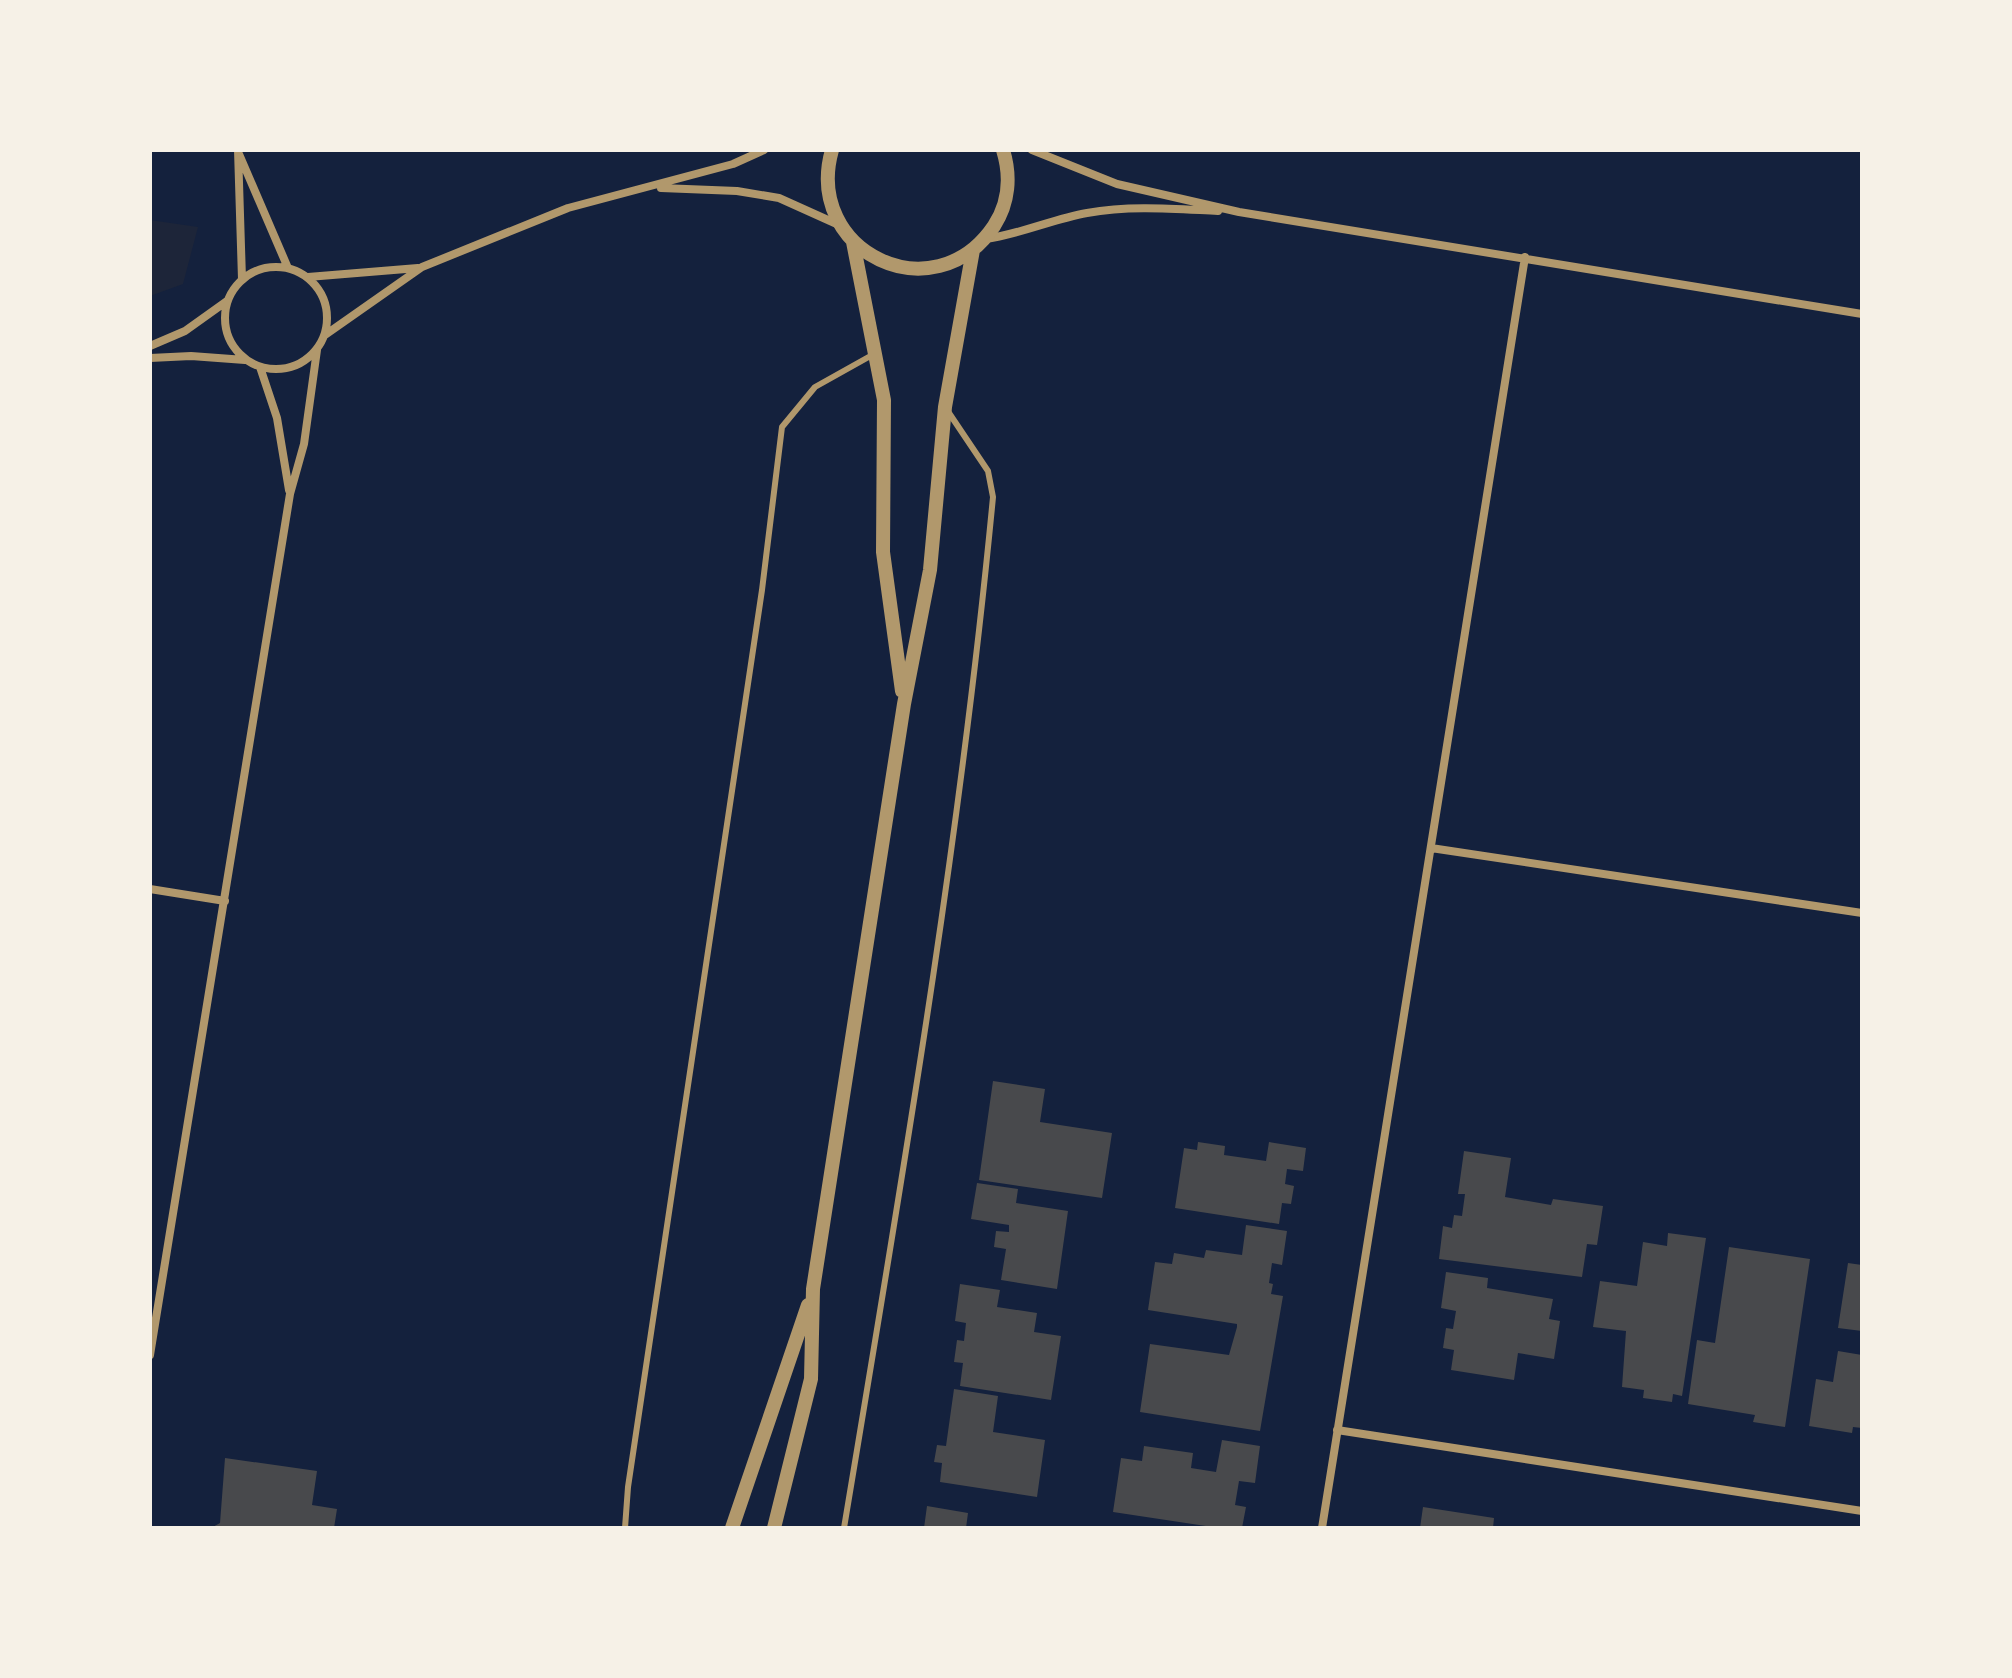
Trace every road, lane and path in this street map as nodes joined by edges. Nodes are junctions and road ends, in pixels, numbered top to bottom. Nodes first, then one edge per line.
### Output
1 (238, 150) edge
2 (764, 150) edge
3 (832, 150) edge
4 (1003, 150) edge
5 (1032, 150) edge
6 (652, 188) junction
7 (1239, 212) junction
8 (839, 225) junction
9 (985, 239) junction
10 (853, 242) junction
11 (973, 250) junction
12 (1525, 257) junction
13 (422, 267) junction
14 (288, 268) junction
15 (308, 277) junction
16 (242, 279) junction
17 (227, 301) junction
18 (1862, 314) edge
19 (325, 335) junction
20 (150, 346) edge
21 (317, 350) junction
22 (875, 353) junction
23 (150, 358) edge
24 (246, 360) junction
25 (260, 367) junction
26 (945, 407) junction
27 (290, 494) junction
28 (904, 704) junction
29 (1431, 848) junction
30 (150, 889) edge
31 (225, 901) junction
32 (1862, 913) edge
33 (813, 1289) junction
34 (150, 1352) edge
35 (1337, 1430) junction
36 (1862, 1511) edge
37 (625, 1528) edge
38 (732, 1528) edge
39 (774, 1528) edge
40 (844, 1528) edge
41 (1322, 1528) edge

1 - 14 street
1 - 16 street
2 - 6 street
3 - 8 street
4 - 9 street
5 - 7 street
6 - 8 street
6 - 13 street
7 - 9 street
7 - 12 street
8 - 10 street
9 - 11 street
10 - 11 street
10 - 22 street
11 - 26 street
12 - 18 street
12 - 29 street
13 - 15 street
13 - 19 street
14 - 15 street
14 - 16 street
15 - 19 street
16 - 17 street
17 - 20 street
17 - 24 street
19 - 21 street
21 - 25 street
21 - 27 street
22 - 28 street
22 - 37 lane
23 - 24 street
24 - 25 street
25 - 27 street
26 - 28 street
26 - 40 lane
27 - 31 street
28 - 33 street
29 - 32 street
29 - 35 street
30 - 31 street
31 - 34 street
33 - 38 street
33 - 39 street
35 - 36 street
35 - 41 street

